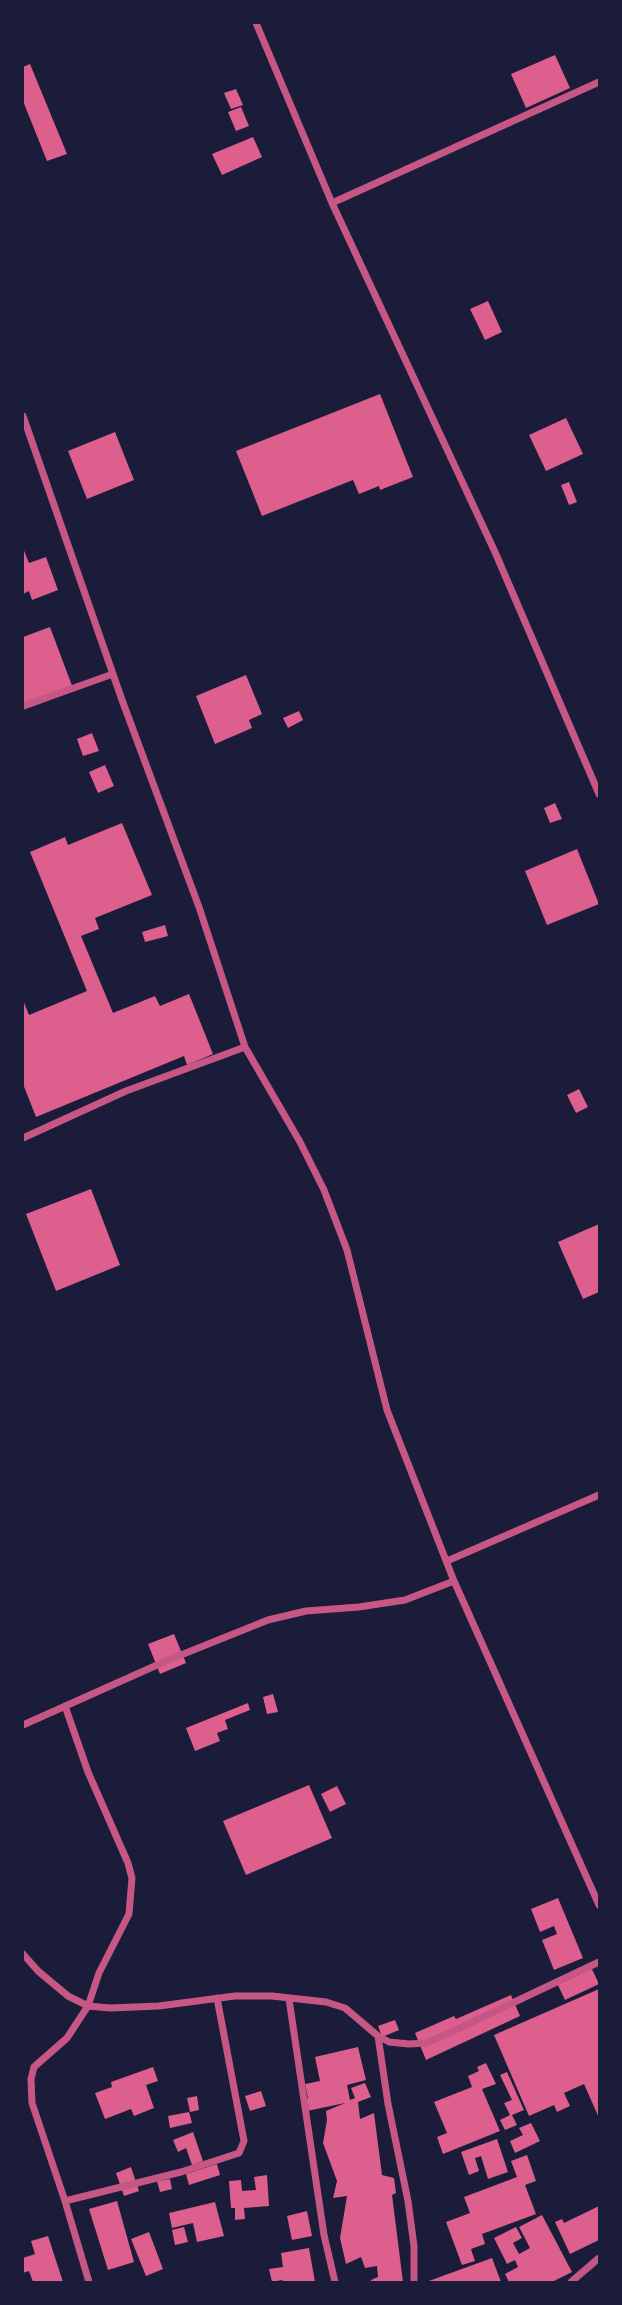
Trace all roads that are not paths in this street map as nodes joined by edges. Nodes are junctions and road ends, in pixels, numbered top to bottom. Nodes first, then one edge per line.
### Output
1 (256, 23) edge
2 (599, 82) edge
3 (332, 203) junction
4 (23, 416) edge
5 (113, 674) junction
6 (23, 706) edge
7 (599, 794) edge
8 (245, 1048) junction
9 (23, 1138) edge
10 (599, 1495) edge
11 (447, 1562) junction
12 (454, 1581) junction
13 (65, 1706) junction
14 (23, 1725) edge
15 (599, 1905) edge
16 (23, 1954) edge
17 (599, 1962) edge
18 (217, 1998) junction
19 (289, 1998) junction
20 (89, 2006) junction
21 (378, 2036) junction
22 (65, 2201) junction
23 (599, 2258) edge
24 (89, 2282) edge
25 (335, 2282) edge
26 (414, 2282) edge
27 (571, 2282) edge

1 - 3 street
2 - 3 street
3 - 7 street
4 - 5 street
5 - 6 street
5 - 8 street
8 - 9 street
8 - 11 street
10 - 11 street
11 - 12 street
12 - 13 street
12 - 15 street
13 - 14 street
13 - 20 street
16 - 20 street
17 - 21 street
18 - 19 street
18 - 20 street
18 - 22 street
19 - 21 street
19 - 25 street
20 - 22 street
21 - 26 street
22 - 24 street
23 - 27 street

